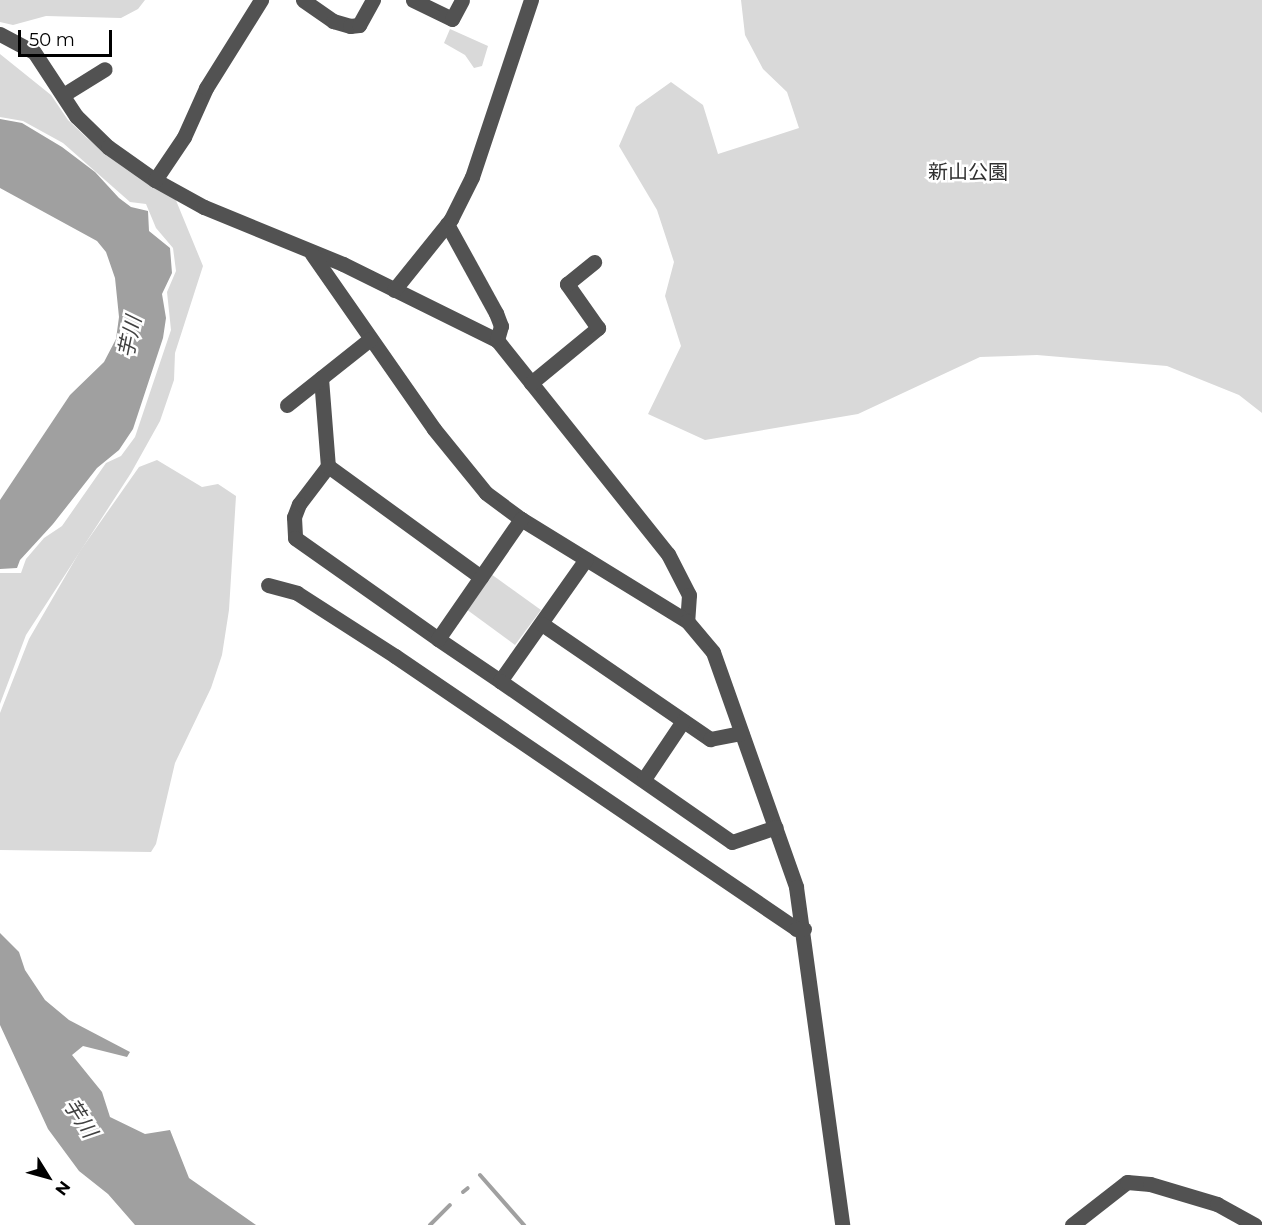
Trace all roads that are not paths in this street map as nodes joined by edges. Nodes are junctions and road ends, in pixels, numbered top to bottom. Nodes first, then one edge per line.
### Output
1 (261, 0) edge
2 (303, 0) edge
3 (373, 0) edge
4 (413, 0) edge
5 (462, 0) edge
6 (531, 0) edge
7 (0, 34) edge
8 (105, 69) dead end
9 (63, 95) junction
10 (155, 180) junction
11 (447, 224) junction
12 (312, 254) junction
13 (594, 262) dead end
14 (394, 290) junction
15 (370, 339) junction
16 (497, 340) junction
17 (321, 378) junction
18 (531, 383) junction
19 (287, 405) dead end
20 (328, 466) junction
21 (521, 519) junction
22 (586, 559) junction
23 (481, 577) junction
24 (268, 585) dead end
25 (687, 621) junction
26 (542, 624) junction
27 (438, 639) junction
28 (500, 681) junction
29 (683, 722) junction
30 (741, 733) junction
31 (645, 779) junction
32 (776, 827) junction
33 (804, 929) junction
34 (842, 1225) edge
35 (1072, 1225) edge
36 (1255, 1225) edge

1 - 10 street
2 - 3 street
4 - 5 street
6 - 11 street
7 - 9 street
8 - 9 street
9 - 10 street
10 - 12 street
11 - 14 street
11 - 16 street
12 - 14 street
12 - 15 street
13 - 18 street
14 - 16 street
15 - 17 street
15 - 21 street
16 - 18 street
17 - 19 street
17 - 20 street
18 - 25 street
20 - 23 street
20 - 27 street
21 - 22 street
21 - 23 street
22 - 25 street
22 - 26 street
23 - 27 street
24 - 33 street
25 - 30 street
26 - 28 street
26 - 29 street
27 - 28 street
28 - 31 street
29 - 30 street
29 - 31 street
30 - 32 street
31 - 32 street
32 - 33 street
33 - 34 street
35 - 36 street

